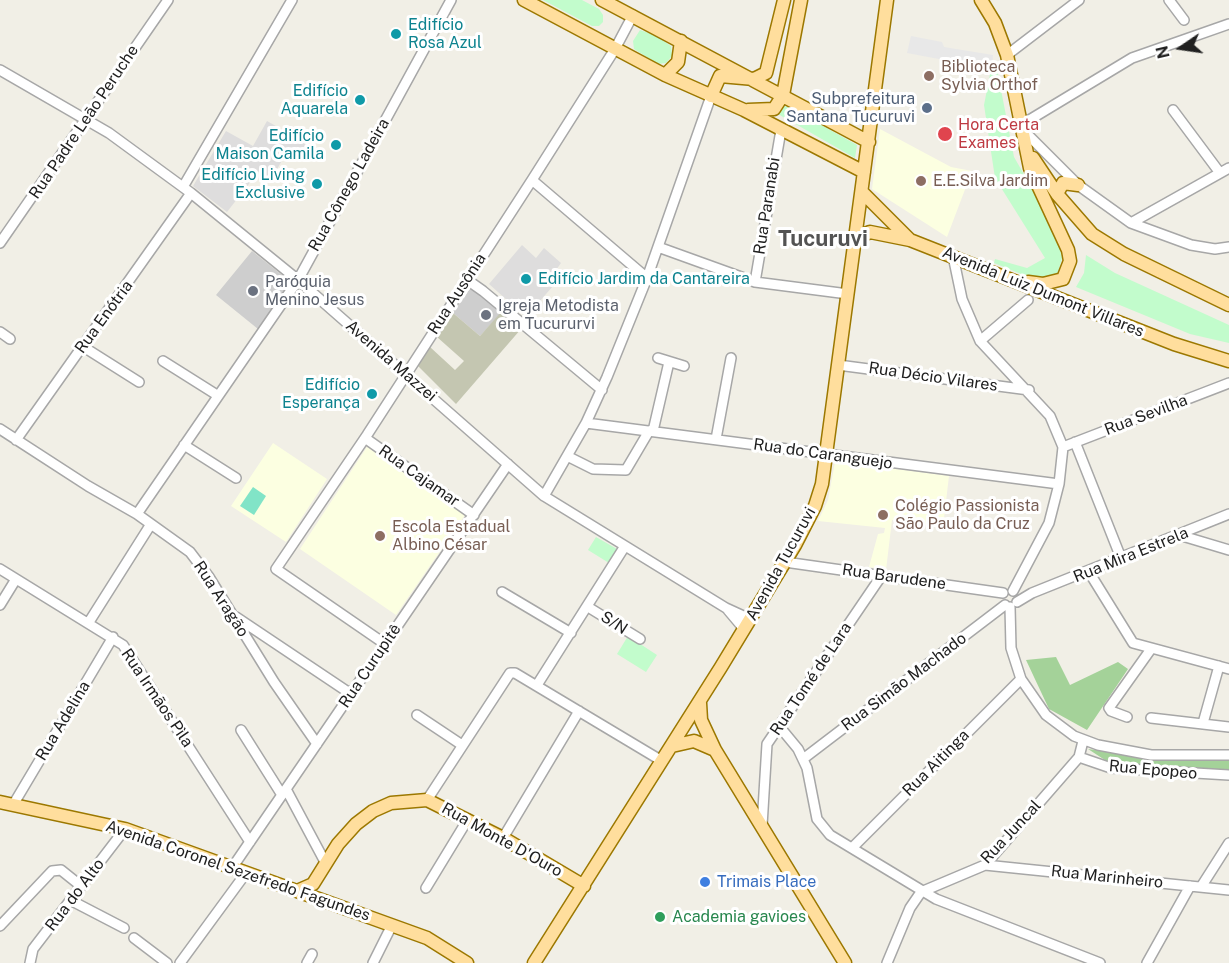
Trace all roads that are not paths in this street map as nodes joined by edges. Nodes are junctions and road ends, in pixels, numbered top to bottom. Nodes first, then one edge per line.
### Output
1 (168, 0) edge
2 (292, 0) edge
3 (451, 0) edge
4 (524, 0) edge
5 (602, 0) edge
6 (784, 0) edge
7 (801, 0) edge
8 (887, 0) edge
9 (981, 0) edge
10 (1079, 0) edge
11 (1169, 0) edge
12 (633, 15) junction
13 (1184, 20) dead end
14 (1229, 24) edge
15 (681, 41) junction
16 (615, 49) junction
17 (1007, 55) junction
18 (0, 70) edge
19 (665, 75) junction
20 (754, 79) junction
21 (783, 95) junction
22 (711, 96) junction
23 (744, 110) junction
24 (1173, 110) dead end
25 (87, 118) junction
26 (781, 130) junction
27 (1021, 130) junction
28 (868, 142) junction
29 (1229, 168) edge
30 (864, 172) junction
31 (1220, 173) junction
32 (532, 180) junction
33 (1078, 184) junction
34 (187, 190) junction
35 (862, 192) junction
36 (1057, 195) junction
37 (1131, 223) junction
38 (856, 238) junction
39 (910, 240) junction
40 (0, 243) edge
41 (658, 247) junction
42 (1229, 247) edge
43 (953, 256) junction
44 (647, 278) junction
45 (466, 279) junction
46 (298, 280) junction
47 (1015, 281) junction
48 (755, 282) junction
49 (848, 294) junction
50 (1028, 300) dead end
51 (1229, 305) edge
52 (0, 332) edge
53 (10, 339) dead end
54 (980, 341) junction
55 (82, 346) junction
56 (658, 358) dead end
57 (731, 358) dead end
58 (163, 361) dead end
59 (1229, 361) edge
60 (669, 362) junction
61 (838, 365) junction
62 (684, 366) dead end
63 (405, 373) junction
64 (139, 382) dead end
65 (1229, 383) edge
66 (602, 390) junction
67 (1029, 390) junction
68 (218, 395) junction
69 (586, 423) junction
70 (0, 429) edge
71 (651, 431) junction
72 (365, 438) junction
73 (716, 439) junction
74 (16, 440) junction
75 (1075, 442) junction
76 (184, 445) junction
77 (1062, 447) junction
78 (826, 454) junction
79 (567, 456) junction
80 (508, 464) junction
81 (236, 478) dead end
82 (1059, 484) junction
83 (544, 496) junction
84 (137, 514) junction
85 (474, 514) junction
86 (1229, 514) edge
87 (151, 524) junction
88 (1179, 535) junction
89 (625, 546) junction
90 (1229, 550) edge
91 (1122, 558) junction
92 (785, 562) junction
93 (0, 569) edge
94 (1089, 572) junction
95 (882, 575) junction
96 (16, 579) junction
97 (502, 592) dead end
98 (1010, 599) junction
99 (0, 605) edge
100 (588, 607) junction
101 (234, 616) junction
102 (89, 622) junction
103 (747, 624) junction
104 (571, 633) junction
105 (113, 637) junction
106 (640, 639) dead end
107 (386, 644) junction
108 (1151, 649) junction
109 (1219, 666) junction
110 (1229, 669) edge
111 (1021, 679) junction
112 (537, 686) junction
113 (351, 694) junction
114 (701, 699) junction
115 (579, 711) junction
116 (417, 715) dead end
117 (1127, 717) dead end
118 (1150, 718) dead end
119 (1203, 723) junction
120 (779, 726) junction
121 (1229, 727) edge
122 (241, 730) dead end
123 (1083, 741) junction
124 (317, 744) junction
125 (462, 745) junction
126 (672, 746) junction
127 (715, 750) junction
128 (1229, 755) edge
129 (1079, 757) junction
130 (803, 759) junction
131 (662, 761) junction
132 (1229, 775) edge
133 (284, 792) junction
134 (427, 800) junction
135 (0, 802) edge
136 (13, 805) junction
137 (468, 819) junction
138 (762, 826) junction
139 (125, 829) junction
140 (503, 838) junction
141 (250, 842) junction
142 (1229, 843) edge
143 (852, 848) junction
144 (325, 862) junction
145 (985, 865) junction
146 (232, 868) junction
147 (246, 873) junction
148 (313, 884) junction
149 (81, 886) junction
150 (584, 886) junction
151 (1190, 886) junction
152 (1201, 887) junction
153 (426, 888) dead end
154 (1229, 890) edge
155 (297, 891) junction
156 (921, 892) junction
157 (318, 898) junction
158 (72, 901) junction
159 (392, 925) junction
160 (0, 926) edge
161 (124, 928) dead end
162 (134, 938) dead end
163 (544, 948) junction
164 (312, 954) dead end
165 (30, 960) edge
166 (19, 963) edge
167 (167, 963) edge
168 (180, 963) edge
169 (307, 963) edge
170 (373, 963) edge
171 (467, 963) edge
172 (534, 963) edge
173 (545, 963) edge
174 (845, 963) edge
175 (887, 963) edge
176 (1100, 963) edge
177 (1147, 963) edge

1 - 25 street, Rua Padre Leão Peruche
2 - 34 street, Rua Enótria
3 - 46 street, Rua Cônego Ladeira
4 - 16 main road
5 - 12 main road
6 - 20 main road
7 - 21 main road
8 - 28 main road, Avenida Tucuruvi
9 - 17 main road
10 - 17 street
11 - 13 street
12 - 15 main road
12 - 16 street, Rua Ausônia
14 - 27 street
15 - 19 main road
15 - 20 main road
16 - 19 main road
16 - 32 street, Rua Ausônia
17 - 27 main road
18 - 25 street, Avenida Mazzei
19 - 22 main road
20 - 21 main road
20 - 22 main road
21 - 23 main road
21 - 28 main road
22 - 23 main road
22 - 41 street
23 - 26 main road
24 - 31 street
25 - 34 street, Avenida Mazzei
25 - 40 street, Rua Padre Leão Peruche
26 - 30 main road
26 - 48 street, Rua Paranabi
27 - 33 street
27 - 36 main road
27 - 47 main road
28 - 30 main road, Avenida Tucuruvi
29 - 31 street
30 - 35 main road, Avenida Tucuruvi
31 - 37 street
32 - 44 street
32 - 45 street, Rua Ausônia
33 - 36 main road
33 - 37 street
34 - 46 street, Avenida Mazzei
34 - 55 street, Rua Enótria
35 - 38 main road, Avenida Tucuruvi
35 - 39 main road
36 - 51 main road
37 - 42 street
38 - 39 main road, Avenida Luiz Dumont Villares
38 - 49 main road, Avenida Tucuruvi
39 - 43 main road, Avenida Luiz Dumont Villares
41 - 44 street
41 - 48 street
43 - 47 main road, Avenida Luiz Dumont Villares
43 - 54 street
44 - 66 street
45 - 63 street, Rua Ausônia
45 - 66 street
46 - 63 street, Avenida Mazzei
46 - 68 street, Rua Cônego Ladeira
47 - 59 main road, Avenida Luiz Dumont Villares
48 - 49 street
49 - 61 main road, Avenida Tucuruvi
50 - 54 street
52 - 53 street
54 - 67 street
55 - 64 street
55 - 74 street, Rua Enótria
56 - 60 street
57 - 73 street
58 - 68 street
60 - 62 street
60 - 71 street
61 - 67 street, Rua Décio Vilares
61 - 78 main road, Avenida Tucuruvi
63 - 72 street, Rua Ausônia
63 - 80 street, Avenida Mazzei
65 - 75 street, Rua Sevilha
66 - 69 street
67 - 77 street
68 - 76 street, Rua Cônego Ladeira
69 - 71 street, Rua do Caranguejo
69 - 79 street
70 - 74 street, Rua Aragão
71 - 73 street, Rua do Caranguejo
71 - 79 street
72 - 85 street, Rua Cajamar
72 - 107 street, Rua Ausônia
73 - 78 street, Rua do Caranguejo
74 - 84 street, Rua Aragão
75 - 77 street, Rua Sevilha
75 - 91 street
76 - 81 street
76 - 84 street, Rua Cônego Ladeira
77 - 82 street
78 - 82 street, Rua do Caranguejo
78 - 92 main road, Avenida Tucuruvi
79 - 83 street
80 - 83 street, Avenida Mazzei
80 - 85 street, Rua Curupitê
82 - 98 street
83 - 89 street, Avenida Mazzei
84 - 87 street, Rua Aragão
85 - 107 street, Rua Curupitê
86 - 88 street, Rua Mira Estrela
87 - 101 street, Rua Aragão
87 - 102 street
88 - 90 street
88 - 91 street, Rua Mira Estrela
89 - 100 street
89 - 103 street, Avenida Mazzei
91 - 94 street, Rua Mira Estrela
92 - 95 street, Rua Barudene
92 - 103 main road, Avenida Tucuruvi
93 - 96 street, Rua Irmãos Pìla
94 - 98 street, Rua Mira Estrela
94 - 108 street
95 - 98 street, Rua Barudene
95 - 120 street, Rua Tomé de Lara
96 - 99 street
96 - 102 street, Rua Irmãos Pìla
97 - 104 street
98 - 111 street
98 - 130 street, Rua Simão Machado
100 - 104 street
100 - 106 street, S/N
101 - 113 street
101 - 124 street, Rua Aragão
102 - 105 street, Rua Irmãos Pìla
103 - 114 main road, Avenida Tucuruvi
104 - 112 street
105 - 136 street, Rua Adelina
105 - 141 street, Rua Irmãos Pìla
107 - 113 street, Rua Curupitê
108 - 109 street
108 - 117 street
109 - 110 street
109 - 119 street
111 - 123 street
111 - 143 street, Rua Aitinga
112 - 115 street
112 - 125 street
113 - 124 street, Rua Curupitê
114 - 126 main road, Avenida Tucuruvi
114 - 127 main road
115 - 131 street
115 - 140 street
116 - 125 street
118 - 119 street
119 - 121 street
120 - 130 street
120 - 138 street, Rua Tomé de Lara
122 - 133 street
123 - 128 street
123 - 129 street, Rua Juncal
124 - 133 street, Rua Curupitê
125 - 134 street
126 - 127 main road
126 - 131 main road, Avenida Tucuruvi
127 - 138 main road
129 - 132 street, Rua Epopeo
129 - 145 street, Rua Juncal
130 - 143 street
131 - 150 main road, Avenida Tucuruvi
133 - 141 street, Rua Curupitê
133 - 144 street
134 - 137 main road, Rua Monte D'Ouro
134 - 144 main road, Rua Monte D'Ouro
135 - 136 main road, Avenida Coronel Sezefredo Fagundes
136 - 139 main road, Avenida Coronel Sezefredo Fagundes
137 - 140 main road, Rua Monte D'Ouro
137 - 153 street
138 - 174 main road
139 - 146 main road, Avenida Coronel Sezefredo Fagundes
139 - 149 street, Rua do Alto
140 - 150 main road, Rua Monte D'Ouro
141 - 146 street, Rua Curupitê
142 - 152 street
143 - 156 street
144 - 148 main road, Rua Monte D'Ouro
145 - 151 street, Rua Marinheiro
145 - 156 street, Rua Juncal
146 - 147 main road, Avenida Coronel Sezefredo Fagundes
147 - 155 main road, Avenida Coronel Sezefredo Fagundes
147 - 168 street
148 - 155 main road
148 - 157 main road
149 - 158 street, Rua do Alto
149 - 160 street
150 - 163 main road, Avenida Tucuruvi
151 - 152 street, Rua Marinheiro
151 - 177 street
152 - 154 street, Rua Marinheiro
155 - 157 main road, Avenida Coronel Sezefredo Fagundes
156 - 175 street
156 - 176 street
157 - 159 main road, Avenida Coronel Sezefredo Fagundes
158 - 161 street
158 - 165 street, Rua do Alto
159 - 170 street
159 - 171 main road, Avenida Coronel Sezefredo Fagundes
162 - 167 street
163 - 172 main road, Avenida Tucuruvi
163 - 173 main road
164 - 169 street
165 - 166 street

